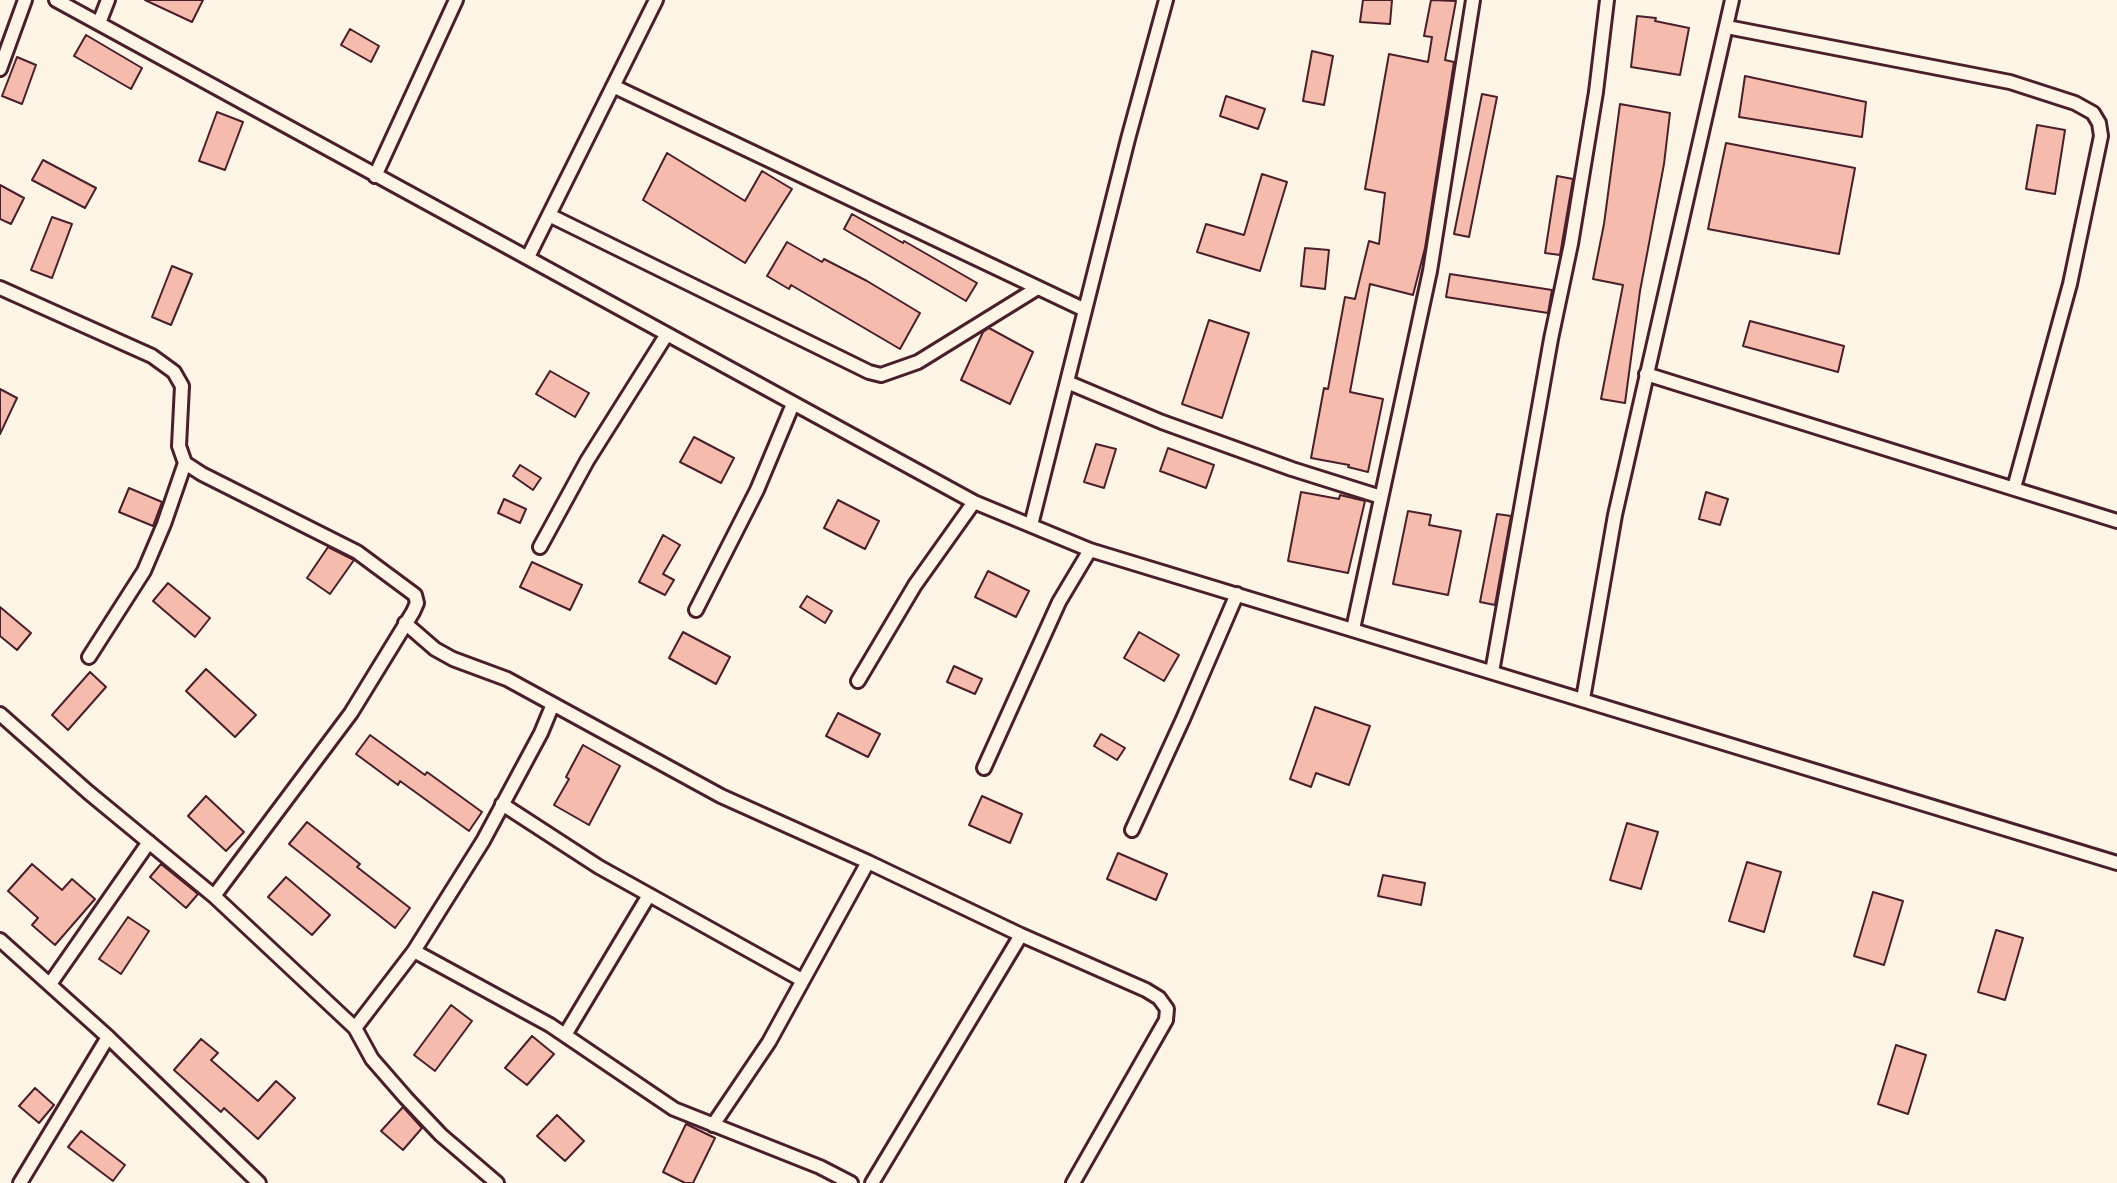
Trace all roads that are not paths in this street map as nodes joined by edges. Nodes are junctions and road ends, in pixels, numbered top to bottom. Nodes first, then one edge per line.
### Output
1 (25, 0) edge
2 (56, 0) edge
3 (108, 0) edge
4 (456, 0) edge
5 (656, 0) edge
6 (1166, 0) edge
7 (1473, 0) edge
8 (1607, 0) edge
9 (1732, 0) edge
10 (99, 23) junction
11 (1727, 27) junction
12 (0, 69) edge
13 (613, 86) junction
14 (375, 176) junction
15 (549, 215) junction
16 (528, 257) junction
17 (0, 288) edge
18 (1036, 289) junction
19 (1085, 310) junction
20 (667, 334) junction
21 (1646, 374) junction
22 (1067, 382) junction
23 (793, 404) junction
24 (185, 463) junction
25 (2014, 488) junction
26 (1381, 497) junction
27 (974, 502) junction
28 (2117, 521) edge
29 (1031, 525) junction
30 (540, 547) dead end
31 (1090, 550) junction
32 (1237, 594) junction
33 (696, 610) dead end
34 (405, 623) junction
35 (1353, 629) junction
36 (89, 657) dead end
37 (1492, 672) junction
38 (858, 681) dead end
39 (1583, 699) junction
40 (553, 704) junction
41 (0, 714) edge
42 (984, 768) dead end
43 (502, 804) junction
44 (1132, 830) dead end
45 (149, 842) junction
46 (868, 862) junction
47 (2117, 863) edge
48 (649, 895) junction
49 (214, 896) junction
50 (1021, 935) junction
51 (0, 940) edge
52 (414, 951) junction
53 (802, 980) junction
54 (50, 984) junction
55 (355, 1028) junction
56 (565, 1035) junction
57 (108, 1037) junction
58 (713, 1125) junction
59 (20, 1183) edge
60 (259, 1183) edge
61 (497, 1183) edge
62 (851, 1183) edge
63 (872, 1183) edge
64 (1073, 1183) edge

1 - 12 street
2 - 10 street
3 - 10 street
4 - 14 street
5 - 13 street
6 - 19 street
7 - 26 street
8 - 37 street
9 - 11 street
10 - 14 street
11 - 21 street
11 - 25 street
13 - 15 street
13 - 18 street
14 - 16 street
15 - 16 street
15 - 18 street
16 - 20 street
17 - 24 street
18 - 19 street
19 - 22 street
20 - 23 street
20 - 30 street
21 - 25 street
21 - 39 street
22 - 26 street
22 - 29 street
23 - 27 street
23 - 33 street
24 - 34 street
24 - 36 street
25 - 28 street
26 - 35 street
27 - 29 street
27 - 38 street
29 - 31 street
31 - 32 street
31 - 42 street
32 - 35 street
32 - 44 street
34 - 40 street
34 - 49 street
35 - 37 street
37 - 39 street
39 - 47 street
40 - 43 street
40 - 46 street
41 - 45 street
43 - 48 street
43 - 52 street
45 - 49 street
45 - 54 street
46 - 50 street
46 - 53 street
48 - 53 street
48 - 56 street
49 - 55 street
50 - 63 street
50 - 64 street
51 - 54 street
52 - 55 street
52 - 56 street
53 - 58 street
54 - 57 street
55 - 61 street
56 - 58 street
57 - 59 street
57 - 60 street
58 - 62 street

